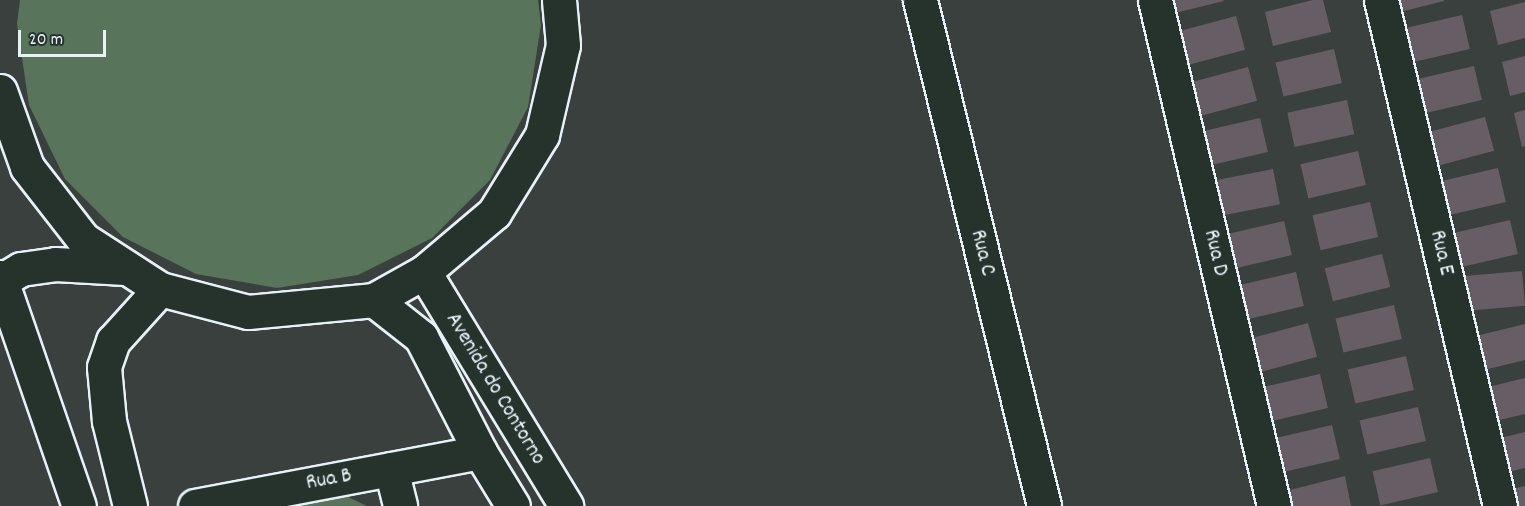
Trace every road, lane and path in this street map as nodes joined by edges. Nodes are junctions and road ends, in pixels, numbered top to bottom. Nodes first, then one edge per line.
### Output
1 (559, 0) edge
2 (920, 0) edge
3 (1155, 0) edge
4 (1381, 0) edge
5 (0, 91) edge
6 (128, 268) junction
7 (424, 272) junction
8 (1, 279) edge
9 (160, 289) junction
10 (374, 300) junction
11 (480, 452) junction
12 (390, 469) junction
13 (79, 506) edge
14 (130, 506) edge
15 (195, 506) edge
16 (400, 506) edge
17 (513, 506) edge
18 (566, 506) edge
19 (1044, 506) edge
20 (1274, 506) edge
21 (1500, 506) edge

1 - 7 street
2 - 19 street, Rua C
3 - 20 street, Rua D
4 - 21 street, Rua E
5 - 6 street
6 - 8 street
6 - 9 street
7 - 10 street
7 - 18 street, Avenida do Contorno
8 - 13 street
9 - 10 street
9 - 14 street
10 - 11 street, Avenida do Contorno
11 - 12 street, Rua B
11 - 17 street, Avenida do Contorno
12 - 15 street, Rua B
12 - 16 street

